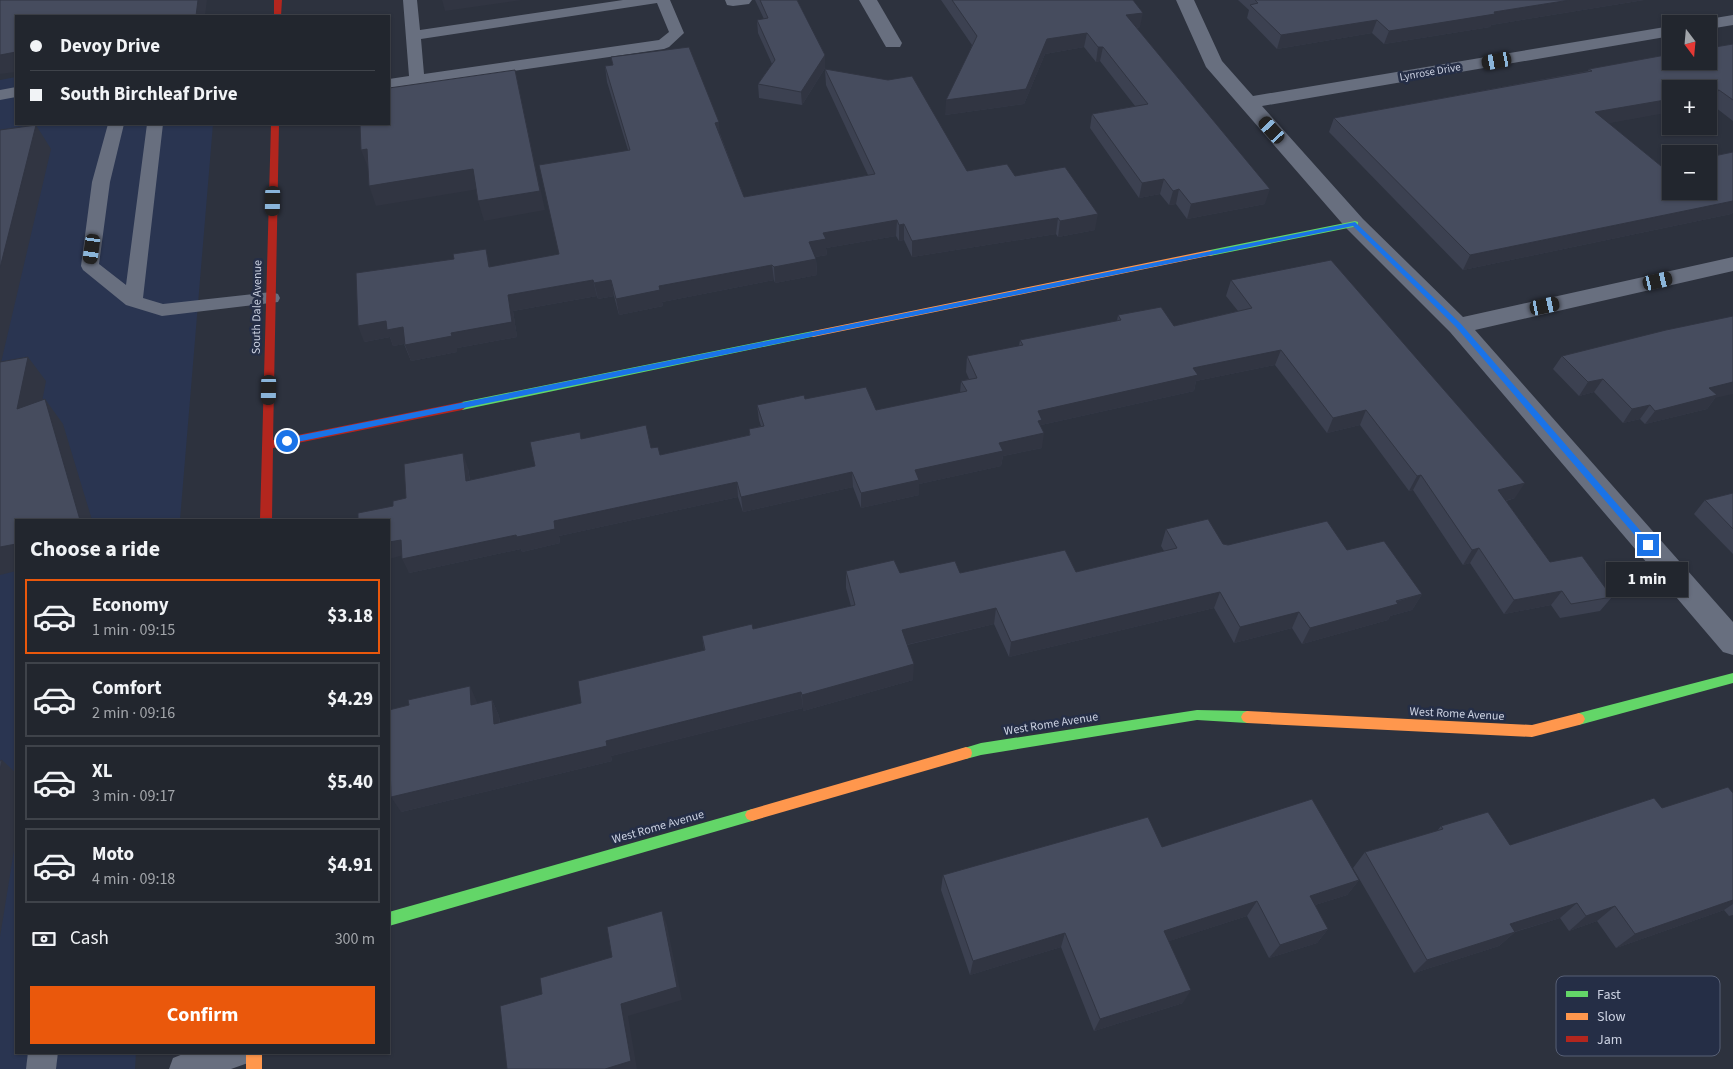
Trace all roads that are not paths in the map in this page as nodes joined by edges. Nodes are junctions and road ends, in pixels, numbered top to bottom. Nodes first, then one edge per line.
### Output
1 (278, 0) edge
2 (410, 0) edge
3 (652, 0) edge
4 (663, 0) edge
5 (868, 0) edge
6 (1185, 0) edge
7 (278, 15) edge
8 (1733, 20) edge
9 (1718, 22) edge
10 (1662, 33) edge
11 (413, 36) junction
12 (893, 43) dead end
13 (417, 80) junction
14 (390, 84) edge
15 (15, 92) edge
16 (0, 95) edge
17 (1248, 103) junction
18 (116, 125) edge
19 (155, 125) edge
20 (275, 125) edge
21 (1355, 224) junction
22 (1733, 264) edge
23 (271, 298) junction
24 (133, 301) junction
25 (1458, 326) junction
26 (268, 445) junction
27 (266, 519) edge
28 (1733, 643) edge
29 (1733, 678) edge
30 (390, 919) edge
31 (43, 1054) edge
32 (231, 1054) edge
33 (254, 1054) edge
34 (41, 1069) edge
35 (184, 1069) edge
36 (254, 1069) edge

1 - 7 street
2 - 11 lane
3 - 11 lane
4 - 13 lane
5 - 12 street
6 - 17 street
8 - 9 street
10 - 17 street, Lynrose Drive
11 - 13 lane
13 - 14 lane
15 - 16 lane
17 - 21 street
18 - 24 lane
19 - 24 lane
20 - 23 street, South Dale Avenue
21 - 25 street
21 - 26 street
22 - 25 street
23 - 24 lane
23 - 26 street, South Dale Avenue
25 - 28 street
26 - 27 street, South Dale Avenue
29 - 30 street, West Rome Avenue
31 - 34 lane
32 - 35 lane
33 - 36 street

